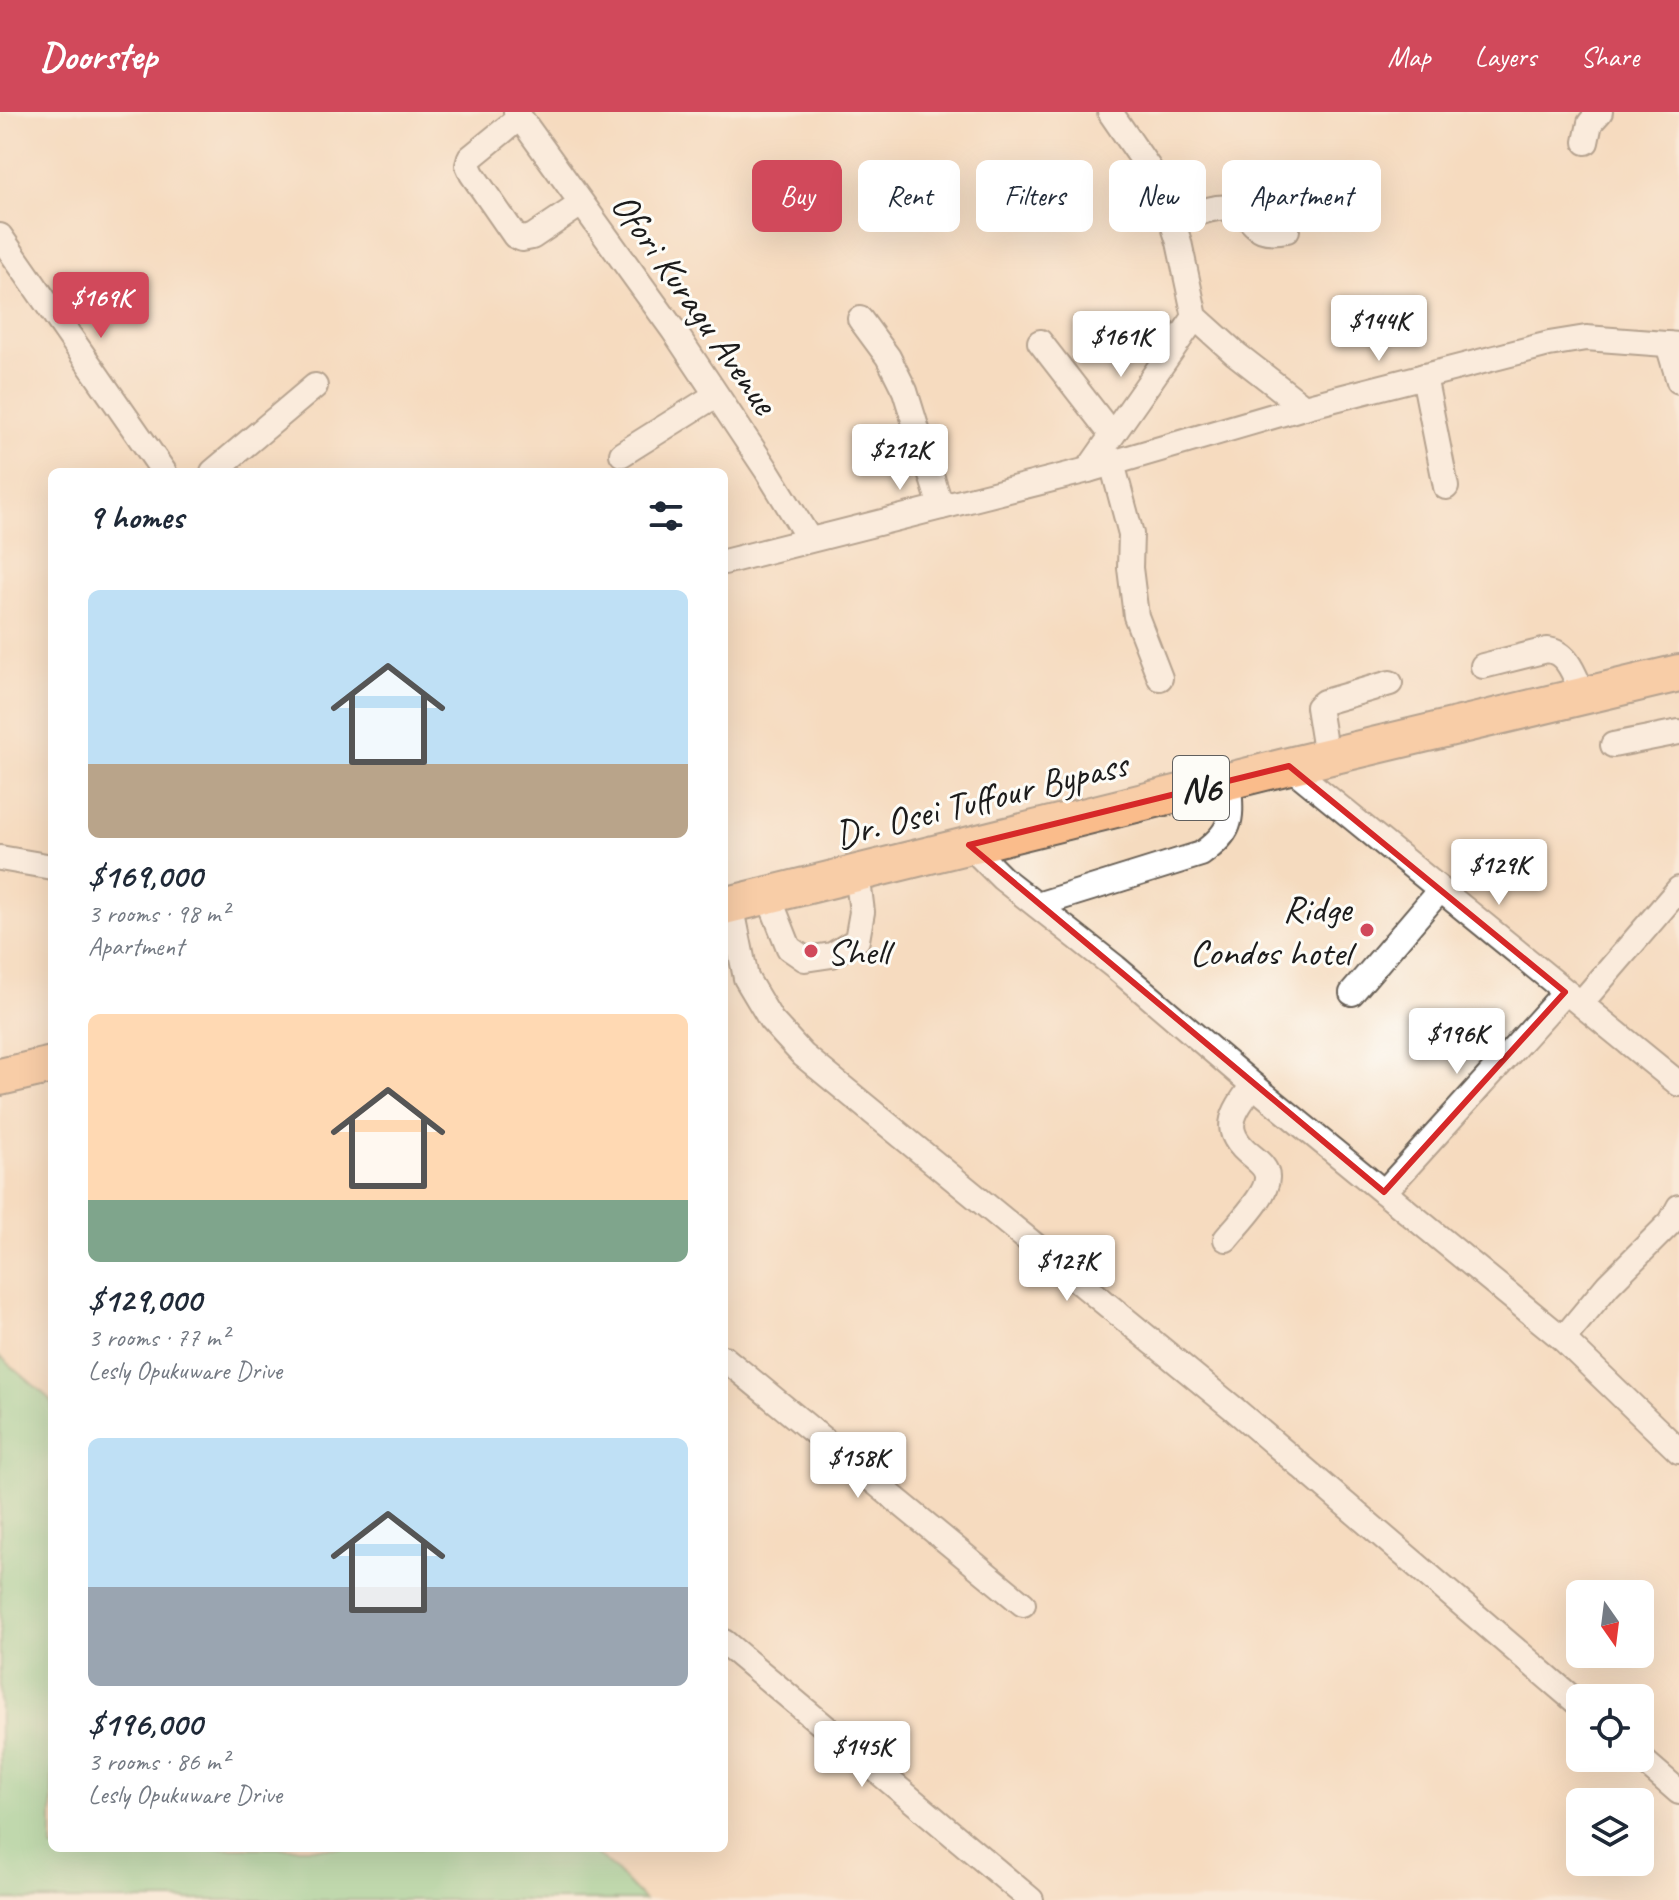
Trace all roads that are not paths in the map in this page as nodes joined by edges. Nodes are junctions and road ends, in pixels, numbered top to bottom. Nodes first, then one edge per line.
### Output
1 (1110, 112) edge
2 (1600, 112) edge
3 (518, 115) edge
4 (1586, 142) dead end
5 (1143, 160) edge
6 (581, 204) junction
7 (1175, 232) edge
8 (0, 236) edge
9 (1195, 317) junction
10 (860, 319) dead end
11 (1040, 342) dead end
12 (1674, 345) edge
13 (1424, 376) junction
14 (1679, 381) edge
15 (315, 386) dead end
16 (716, 395) junction
17 (1304, 407) junction
18 (1112, 435) junction
19 (622, 454) dead end
20 (1112, 463) junction
21 (161, 468) edge
22 (218, 468) edge
23 (1088, 470) junction
24 (1446, 487) dead end
25 (941, 507) junction
26 (809, 539) junction
27 (728, 561) edge
28 (1483, 666) dead end
29 (1679, 673) edge
30 (1160, 678) dead end
31 (1390, 683) dead end
32 (1584, 696) junction
33 (1679, 732) edge
34 (1613, 745) dead end
35 (1326, 757) junction
36 (1289, 766) junction
37 (1229, 781) junction
38 (969, 845) junction
39 (0, 858) edge
40 (48, 866) edge
41 (857, 873) junction
42 (1679, 889) edge
43 (1440, 890) junction
44 (768, 895) junction
45 (728, 905) edge
46 (1037, 905) junction
47 (1352, 993) dead end
48 (1573, 997) junction
49 (48, 1068) edge
50 (0, 1077) edge
51 (1679, 1084) edge
52 (1253, 1085) junction
53 (1384, 1192) junction
54 (1679, 1207) edge
55 (1226, 1239) dead end
56 (1563, 1339) junction
57 (728, 1361) edge
58 (1679, 1451) edge
59 (1023, 1604) dead end
60 (728, 1645) edge
61 (1566, 1693) edge
62 (1654, 1770) edge
63 (1679, 1792) edge
64 (1031, 1900) edge

1 - 5 street
2 - 4 street
3 - 6 street, Ofori Kuragu Avenue
3 - 6 street
6 - 16 street, Ofori Kuragu Avenue
7 - 9 street
8 - 21 street
9 - 17 street
9 - 18 street
10 - 25 street
11 - 18 street
12 - 13 street
12 - 14 street
13 - 17 street
13 - 24 street
15 - 22 street
16 - 19 street
16 - 26 street, Ofori Kuragu Avenue
17 - 20 street
18 - 23 street
20 - 23 street
20 - 30 street
23 - 25 street
25 - 26 street
26 - 27 street
28 - 32 street
29 - 32 highway, Dr. Osei Tuffour Bypass / N6
31 - 35 street
32 - 35 highway, Dr. Osei Tuffour Bypass / N6
33 - 34 street
35 - 36 highway, Dr. Osei Tuffour Bypass / N6
36 - 37 highway, Dr. Osei Tuffour Bypass / N6
36 - 43 street
37 - 38 highway, Dr. Osei Tuffour Bypass / N6
37 - 46 street
38 - 41 highway, Dr. Osei Tuffour Bypass / N6
38 - 46 street
39 - 40 street
41 - 44 highway, Dr. Osei Tuffour Bypass / N6
41 - 44 street
42 - 48 street
43 - 47 street
43 - 48 street
44 - 45 highway, Dr. Osei Tuffour Bypass / N6
45 - 61 street
46 - 52 street
48 - 51 street
48 - 53 street
49 - 50 highway
52 - 53 street
52 - 55 street
53 - 56 street
54 - 56 street
56 - 58 street
57 - 59 street
60 - 64 street
62 - 63 street

